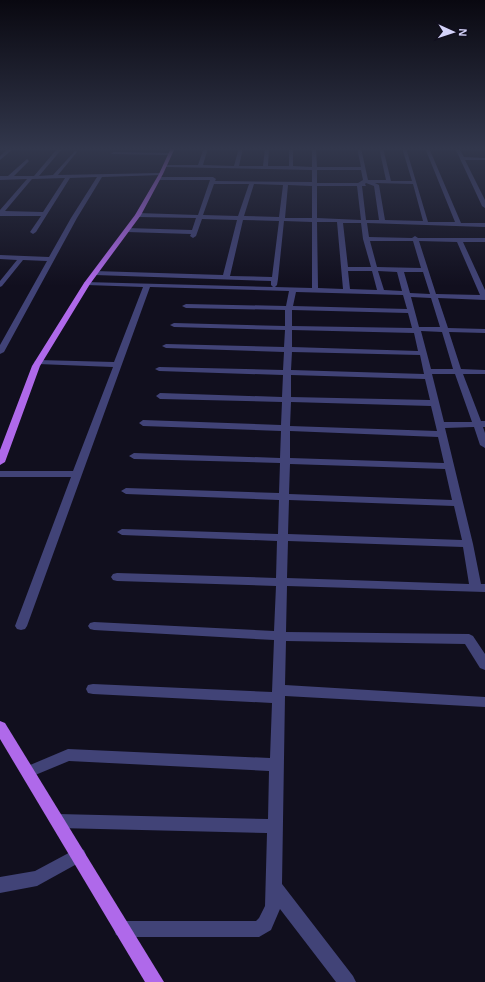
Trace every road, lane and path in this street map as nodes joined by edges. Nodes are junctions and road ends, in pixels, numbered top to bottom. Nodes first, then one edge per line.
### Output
1 (18, 194) edge
2 (57, 194) edge
3 (89, 194) edge
4 (150, 194) edge
5 (208, 194) edge
6 (248, 194) edge
7 (285, 194) edge
8 (315, 194) edge
9 (360, 194) edge
10 (377, 194) edge
11 (418, 194) edge
12 (446, 194) edge
13 (479, 194) edge
14 (485, 206) edge
15 (0, 213) edge
16 (44, 214) junction
17 (138, 215) junction
18 (201, 217) junction
19 (240, 219) junction
20 (282, 220) junction
21 (314, 220) junction
22 (340, 221) junction
23 (363, 222) junction
24 (382, 222) junction
25 (426, 223) junction
26 (459, 224) junction
27 (485, 225) edge
28 (127, 230) junction
29 (32, 232) dead end
30 (415, 238) junction
31 (366, 239) junction
32 (459, 240) junction
33 (485, 240) edge
34 (0, 257) edge
35 (21, 258) junction
36 (52, 259) junction
37 (345, 269) junction
38 (374, 270) junction
39 (400, 270) junction
40 (425, 270) junction
41 (95, 273) junction
42 (226, 278) junction
43 (275, 279) junction
44 (87, 283) junction
45 (0, 285) edge
46 (147, 285) junction
47 (274, 289) junction
48 (293, 289) junction
49 (315, 290) junction
50 (347, 291) junction
51 (381, 292) junction
52 (407, 294) junction
53 (434, 295) junction
54 (485, 297) edge
55 (186, 306) dead end
56 (290, 308) junction
57 (411, 311) junction
58 (174, 325) dead end
59 (289, 328) junction
60 (416, 330) junction
61 (445, 330) junction
62 (485, 331) edge
63 (166, 346) dead end
64 (288, 349) junction
65 (0, 352) edge
66 (423, 353) junction
67 (38, 362) junction
68 (118, 365) junction
69 (159, 369) dead end
70 (458, 371) junction
71 (485, 372) edge
72 (288, 373) junction
73 (427, 374) junction
74 (160, 396) dead end
75 (287, 399) junction
76 (434, 403) junction
77 (143, 423) dead end
78 (482, 424) edge
79 (286, 428) junction
80 (440, 429) junction
81 (485, 445) edge
82 (134, 456) dead end
83 (285, 460) junction
84 (0, 462) edge
85 (449, 466) junction
86 (0, 474) edge
87 (77, 474) junction
88 (126, 491) dead end
89 (284, 496) junction
90 (458, 503) junction
91 (122, 532) dead end
92 (283, 539) junction
93 (468, 544) junction
94 (117, 577) dead end
95 (282, 583) junction
96 (481, 588) edge
97 (21, 626) dead end
98 (94, 626) dead end
99 (280, 636) junction
100 (485, 665) edge
101 (93, 689) dead end
102 (279, 694) junction
103 (485, 702) edge
104 (0, 727) edge
105 (277, 765) junction
106 (28, 772) junction
107 (58, 821) junction
108 (275, 826) junction
109 (78, 855) junction
110 (0, 885) edge
111 (273, 886) junction
112 (122, 929) junction
113 (155, 982) edge
114 (347, 982) edge

1 - 15 street
2 - 16 street
3 - 36 street
4 - 17 main road
5 - 18 street
6 - 19 street
7 - 20 street
8 - 21 street
9 - 23 street
10 - 24 street
11 - 25 street
12 - 26 street
13 - 14 street
15 - 16 street
16 - 29 street
17 - 18 street
17 - 28 main road
18 - 19 street
18 - 28 street
19 - 20 street
19 - 42 street
20 - 21 street
20 - 43 street
21 - 22 street
21 - 49 street
22 - 23 street
22 - 37 street
23 - 24 street
23 - 31 street
24 - 25 street
25 - 26 street
26 - 27 street
28 - 41 main road
30 - 31 street
30 - 32 street
30 - 40 street
31 - 38 street
32 - 33 street
32 - 54 street
34 - 35 street
35 - 36 street
35 - 45 street
36 - 65 street
37 - 38 street
37 - 50 street
38 - 39 street
38 - 51 street
39 - 40 street
39 - 52 street
40 - 53 street
41 - 42 street
41 - 44 main road
42 - 43 street
43 - 47 street
44 - 46 street
44 - 67 main road
46 - 47 street
46 - 68 street
47 - 48 street
48 - 49 street
48 - 56 street
49 - 50 street
50 - 51 street
51 - 52 street
52 - 53 street
52 - 57 street
53 - 54 street
53 - 61 street
55 - 56 street
56 - 57 street
56 - 59 street
57 - 60 street
58 - 59 street
59 - 60 street
59 - 64 street
60 - 61 street
60 - 66 street
61 - 62 street
61 - 70 street
63 - 64 street
64 - 66 street
64 - 72 street
66 - 73 street
67 - 68 street
67 - 84 main road
68 - 87 street
69 - 72 street
70 - 71 street
70 - 73 street
70 - 78 street
72 - 73 street
72 - 75 street
73 - 76 street
74 - 75 street
75 - 76 street
75 - 79 street
76 - 80 street
77 - 79 street
78 - 80 street
78 - 81 street
79 - 80 street
79 - 83 street
80 - 85 street
82 - 83 street
83 - 85 street
83 - 89 street
85 - 90 street
86 - 87 street
87 - 97 street
88 - 89 street
89 - 90 street
89 - 92 street
90 - 93 street
91 - 92 street
92 - 93 street
92 - 95 street
93 - 96 street
94 - 95 street
95 - 96 street
95 - 99 street
98 - 99 street
99 - 100 street
99 - 102 street
101 - 102 street
102 - 103 street
102 - 105 street
104 - 106 main road
105 - 106 street
105 - 108 street
106 - 107 main road
107 - 108 street
107 - 109 main road
108 - 111 street
109 - 110 street
109 - 112 main road
111 - 112 street
111 - 114 street
112 - 113 main road

